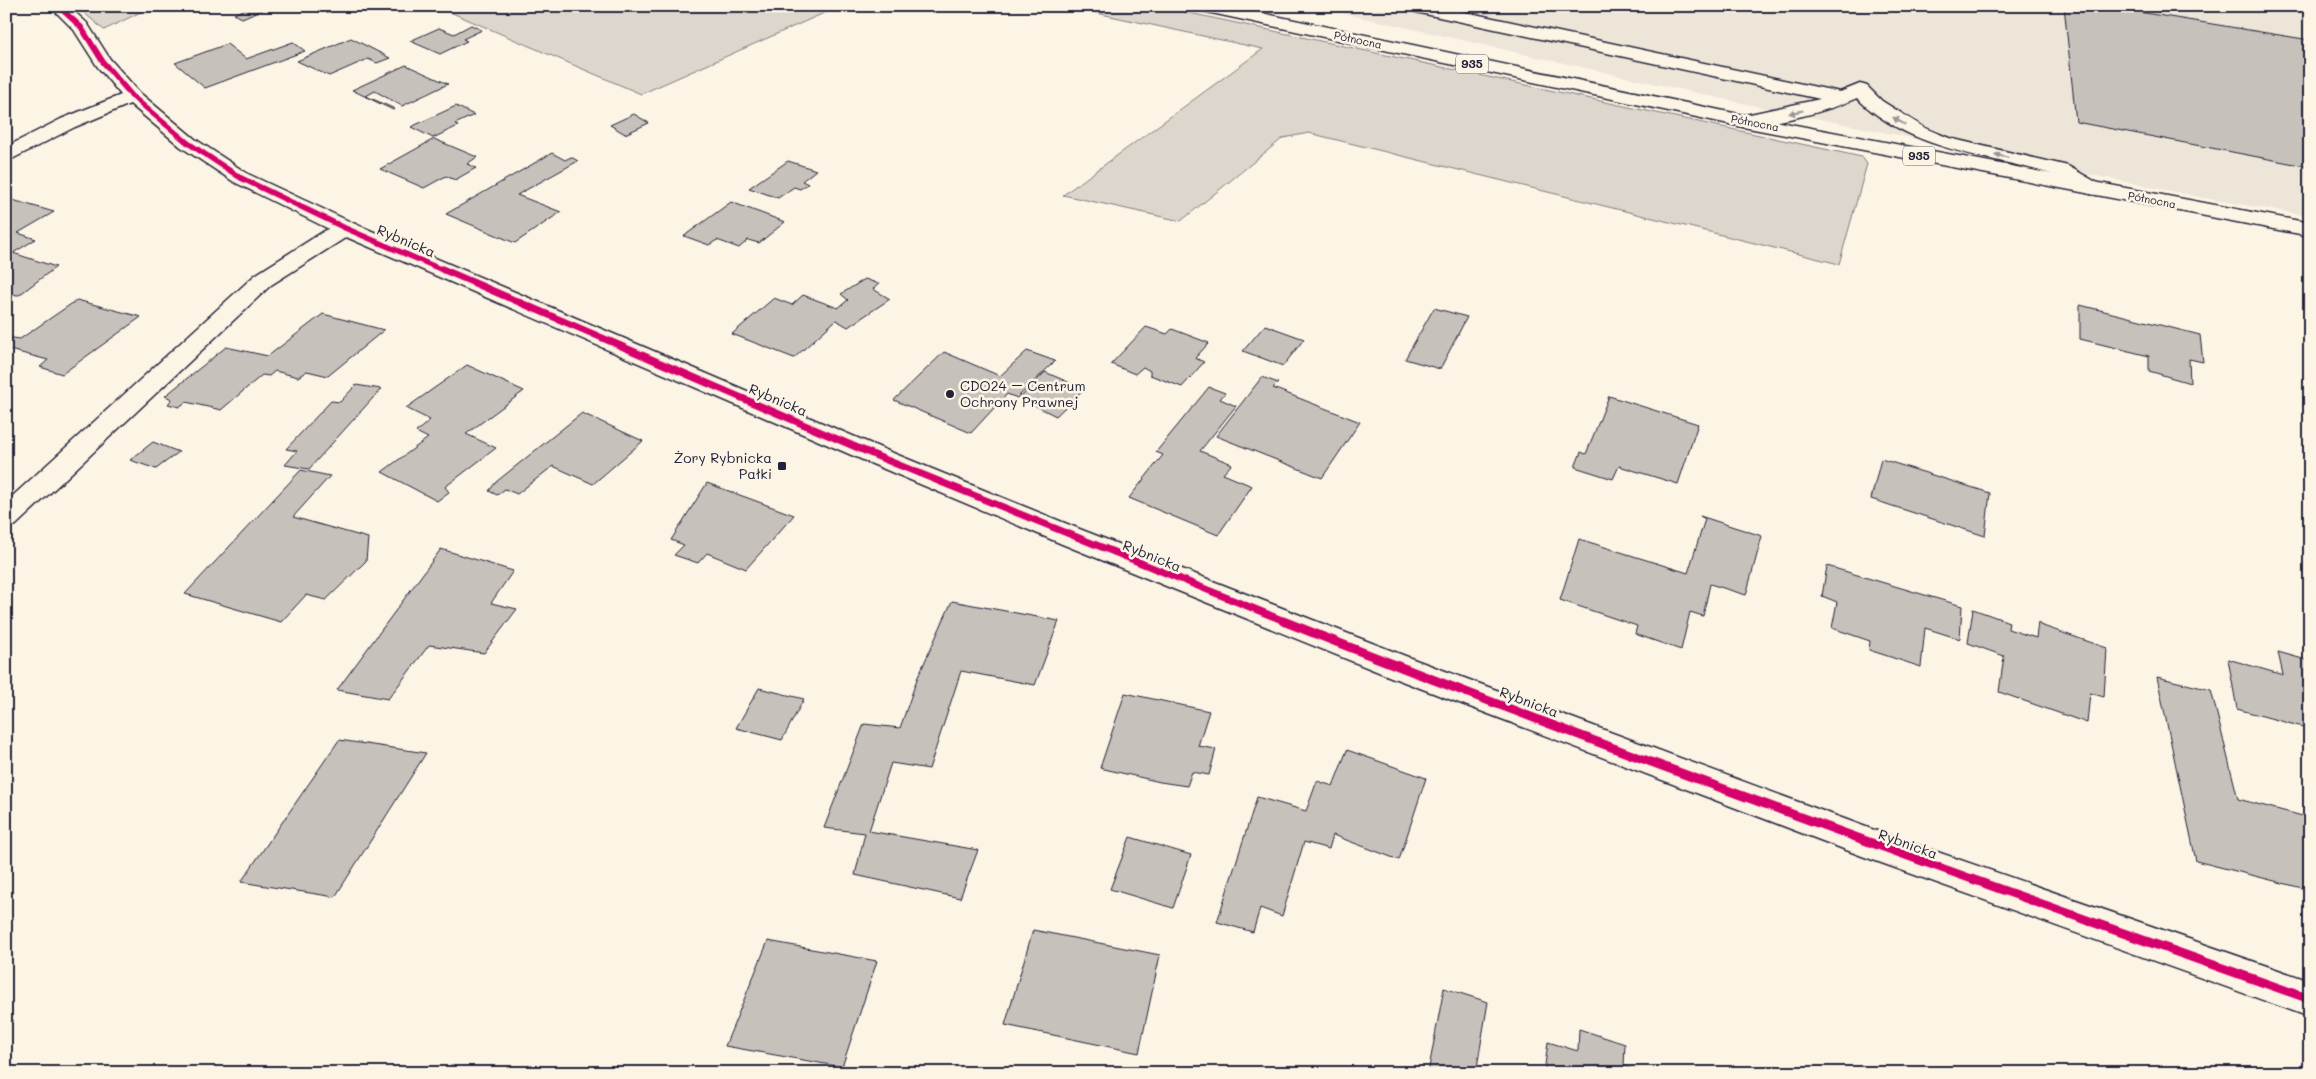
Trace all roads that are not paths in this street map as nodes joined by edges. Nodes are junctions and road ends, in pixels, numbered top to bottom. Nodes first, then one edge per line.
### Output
1 (58, 6) edge
2 (1202, 6) edge
3 (1411, 6) edge
4 (1851, 94) junction
5 (133, 97) junction
6 (1743, 121) junction
7 (6, 156) edge
8 (2096, 190) junction
9 (345, 228) junction
10 (2310, 230) edge
11 (6, 518) edge
12 (2310, 999) edge

1 - 5 street, Rybnicka
2 - 6 street, Północna / 935
3 - 4 street
4 -> 6 street
8 -> 4 street
5 - 7 street
5 - 9 street, Rybnicka
6 - 8 street, Północna / 935
8 - 10 street, Północna / 935
9 - 11 street
9 - 12 street, Rybnicka

